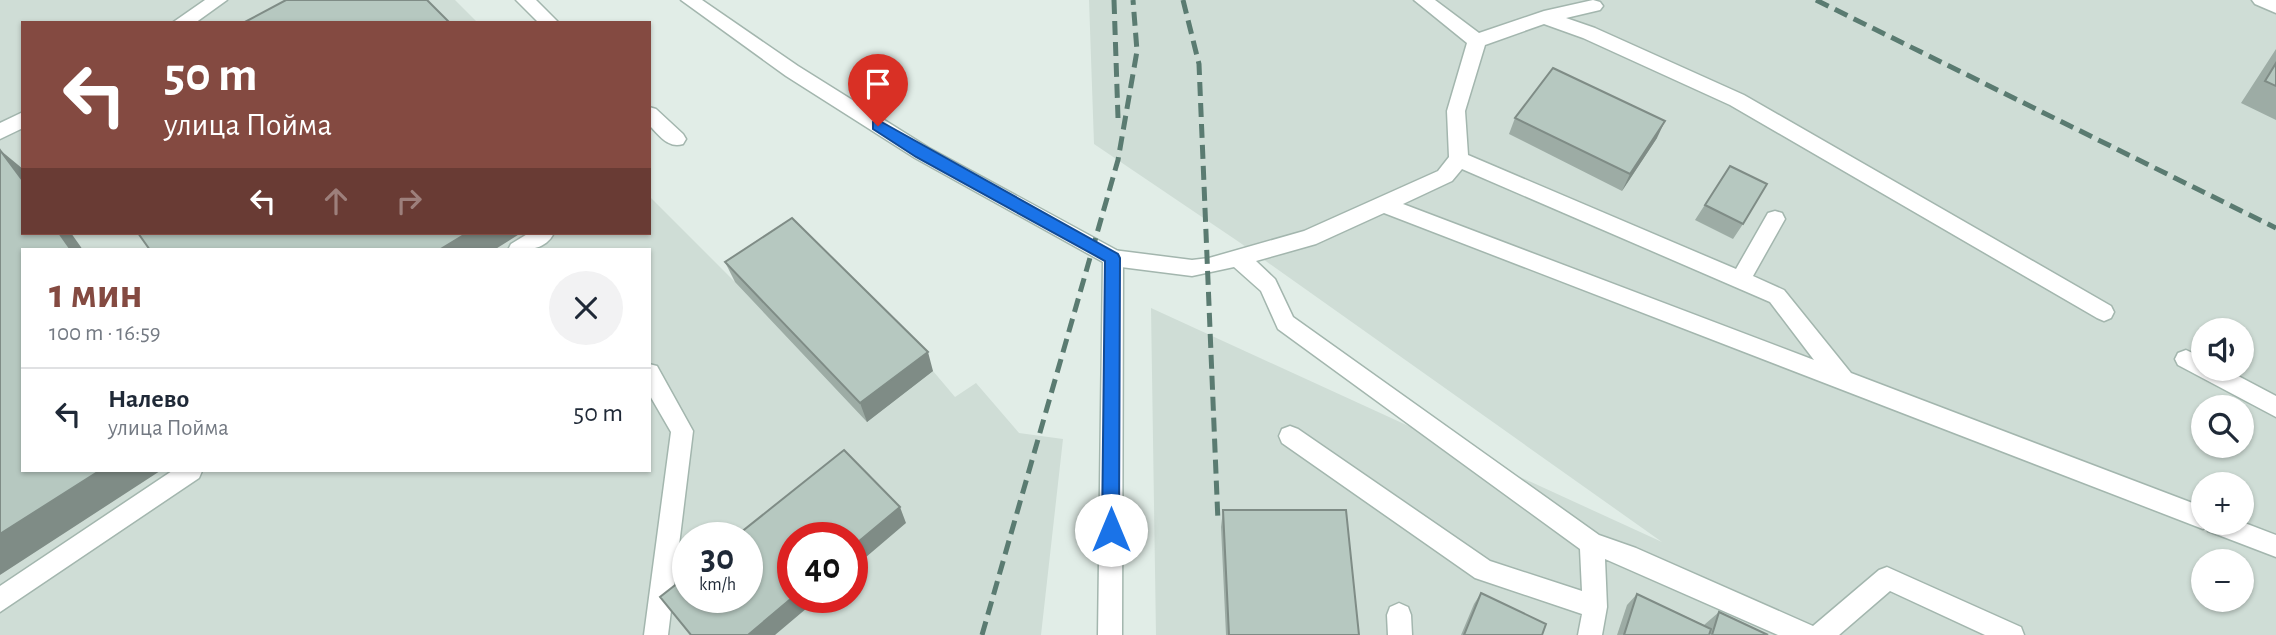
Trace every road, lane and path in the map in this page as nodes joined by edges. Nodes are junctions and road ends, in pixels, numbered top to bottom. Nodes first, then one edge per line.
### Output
1 (218, 0) edge
2 (525, 0) edge
3 (690, 0) edge
4 (1423, 0) edge
5 (2261, 0) edge
6 (1594, 6) dead end
7 (2276, 6) edge
8 (1544, 16) junction
9 (184, 21) edge
10 (548, 21) edge
11 (1477, 41) junction
12 (651, 116) edge
13 (21, 119) edge
14 (0, 132) edge
15 (676, 139) dead end
16 (1459, 159) junction
17 (1383, 204) junction
18 (1775, 219) dead end
19 (541, 235) edge
20 (520, 248) edge
21 (1112, 258) junction
22 (1236, 258) junction
23 (1740, 280) junction
24 (2104, 312) dead end
25 (651, 377) edge
26 (1844, 381) junction
27 (2227, 381) edge
28 (2276, 407) edge
29 (1290, 436) dead end
30 (190, 472) edge
31 (2191, 513) edge
32 (2247, 535) edge
33 (1591, 544) junction
34 (2276, 546) edge
35 (0, 600) edge
36 (1595, 607) junction
37 (656, 635) edge
38 (1110, 635) edge
39 (1590, 635) edge
40 (1805, 635) edge
41 (1821, 635) edge
42 (2012, 635) edge

1 - 9 street
2 - 10 street
3 - 21 street
4 - 11 street
5 - 7 street
6 - 8 street
8 - 11 street
8 - 24 street
11 - 16 street
12 - 15 street
13 - 14 street
16 - 17 street
16 - 23 street
17 - 22 street
17 - 26 street
18 - 23 street
19 - 20 street
21 - 22 street
21 - 38 street
22 - 33 street
23 - 26 street
25 - 37 street
26 - 31 street
27 - 28 street
29 - 36 street
30 - 35 street
32 - 34 street
33 - 36 street
33 - 40 street
36 - 39 street
41 - 42 street

